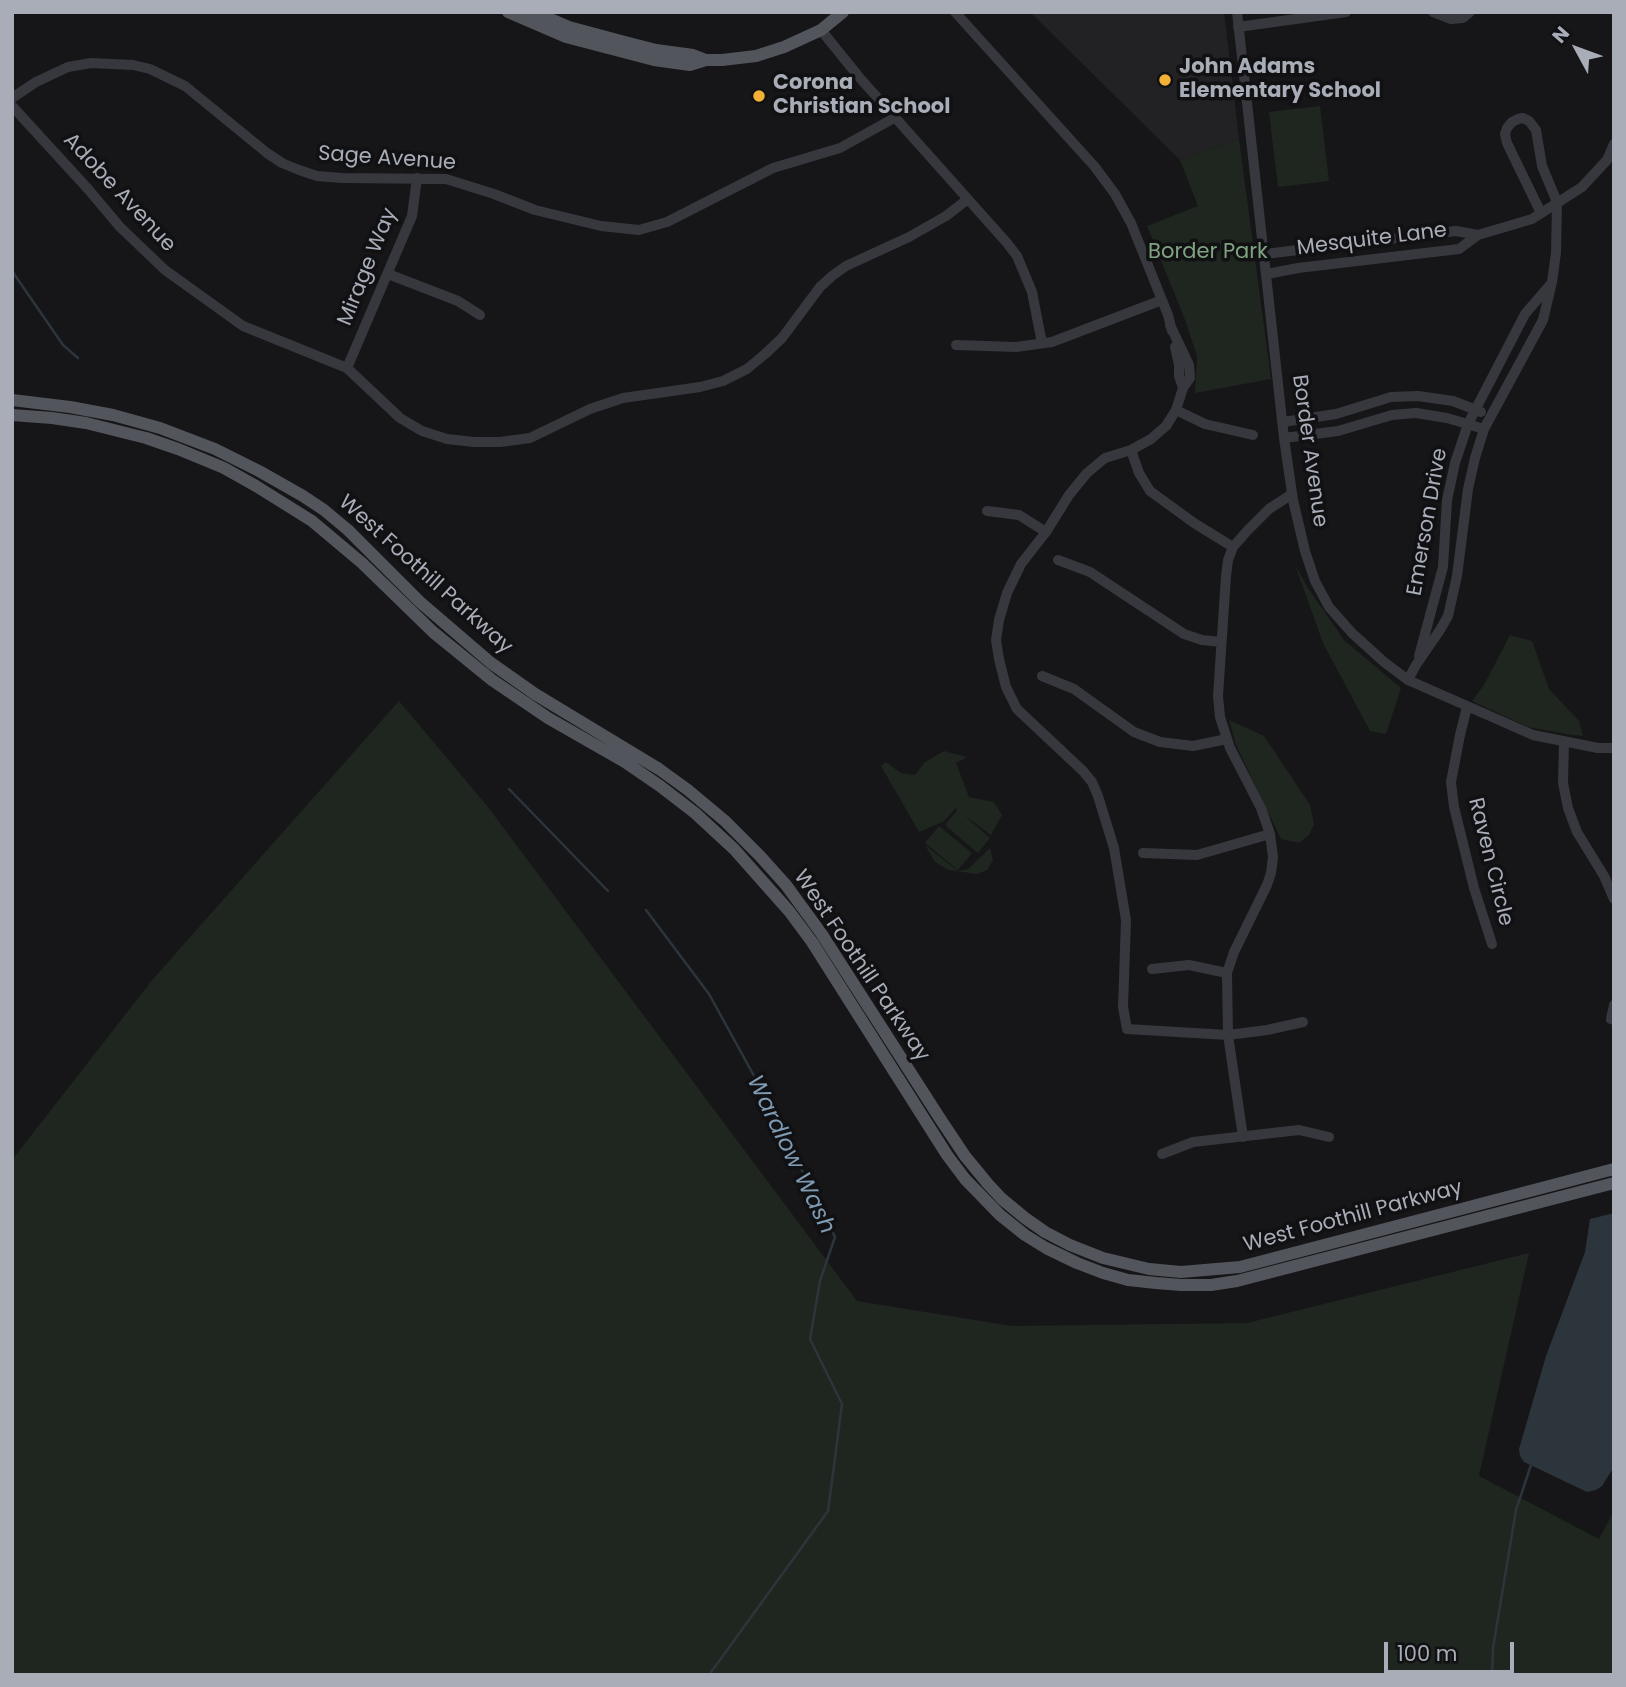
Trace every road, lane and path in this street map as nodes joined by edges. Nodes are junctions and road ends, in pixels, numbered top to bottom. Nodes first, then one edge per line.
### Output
1 (508, 12) edge
2 (534, 12) edge
3 (843, 12) edge
4 (955, 12) edge
5 (1237, 12) edge
6 (1346, 12) edge
7 (1433, 12) edge
8 (1470, 12) edge
9 (1238, 27) junction
10 (821, 30) junction
11 (706, 60) junction
12 (12, 99) edge
13 (12, 106) edge
14 (895, 117) junction
15 (1614, 144) edge
16 (417, 178) junction
17 (968, 200) junction
18 (1557, 202) junction
19 (1541, 213) junction
20 (1478, 235) junction
21 (1265, 254) junction
22 (388, 274) junction
23 (1267, 274) junction
24 (1552, 282) junction
25 (1162, 300) junction
26 (480, 315) dead end
27 (1042, 343) junction
28 (956, 345) dead end
29 (347, 368) junction
30 (12, 400) edge
31 (1176, 410) junction
32 (1475, 410) junction
33 (12, 415) edge
34 (1490, 416) junction
35 (1283, 422) junction
36 (1468, 424) junction
37 (1484, 429) junction
38 (1253, 435) dead end
39 (1284, 438) junction
40 (1130, 450) junction
41 (1293, 498) junction
42 (987, 510) dead end
43 (1046, 533) junction
44 (1233, 547) junction
45 (1058, 560) dead end
46 (1221, 642) junction
47 (1416, 665) junction
48 (1042, 676) dead end
49 (1408, 680) junction
50 (1467, 707) junction
51 (1227, 739) junction
52 (1564, 742) junction
53 (1614, 748) edge
54 (1270, 834) junction
55 (1143, 853) dead end
56 (1611, 882) edge
57 (1614, 899) edge
58 (1492, 944) dead end
59 (1152, 969) dead end
60 (1227, 973) junction
61 (1614, 1005) edge
62 (1612, 1020) edge
63 (1303, 1022) dead end
64 (1228, 1035) junction
65 (1243, 1137) junction
66 (1329, 1137) dead end
67 (1162, 1154) dead end
68 (1614, 1169) edge
69 (1614, 1175) edge
70 (1614, 1183) edge
71 (1532, 1203) junction

1 - 11 main road
2 - 11 main road
3 - 10 main road
4 - 25 street
5 - 9 street, Border Avenue
6 - 9 street
7 - 8 street
9 - 21 street, Border Avenue
10 - 11 main road
10 - 14 street
12 - 16 street, Sage Avenue
13 - 29 street, Adobe Avenue
14 - 16 street, Sage Avenue
14 - 17 street
15 - 18 street, Mesquite Lane
16 - 22 street, Mirage Way
17 - 27 street
17 - 29 street, Adobe Avenue
18 - 19 street, Mesquite Lane
18 - 19 street, Emerson Drive
18 - 24 street, Emerson Drive
19 - 20 street, Mesquite Lane
20 - 21 street, Mesquite Lane
20 - 23 street, Mesquite Lane
21 - 23 street, Border Avenue
22 - 26 street
22 - 29 street, Mirage Way
23 - 35 street, Border Avenue
24 - 32 street, Emerson Drive
24 - 34 street, Emerson Drive
25 - 27 street
25 - 31 street
27 - 28 street
30 - 68 main road, West Foothill Parkway
31 - 38 street
31 - 40 street
32 - 34 street
32 - 35 street
32 - 36 street, Emerson Drive
33 - 71 main road, West Foothill Parkway
34 - 37 street, Emerson Drive
35 - 39 street, Border Avenue
36 - 37 street
36 - 39 street
36 - 47 street, Emerson Drive
37 - 47 street, Emerson Drive
39 - 41 street, Border Avenue
40 - 43 street
40 - 44 street
41 - 44 street
41 - 49 street, Border Avenue
42 - 43 street
43 - 64 street
44 - 46 street
45 - 46 street
46 - 51 street
47 - 49 street, Emerson Drive
48 - 51 street
49 - 50 street, Border Avenue
50 - 52 street, Border Avenue
50 - 58 street, Raven Circle
51 - 54 street
52 - 53 street, Border Avenue
52 - 56 street
54 - 55 street
54 - 60 street
56 - 57 street
59 - 60 street
60 - 64 street
61 - 62 street
63 - 64 street
64 - 65 street
65 - 66 street
65 - 67 street
69 - 71 main road
70 - 71 main road, West Foothill Parkway

